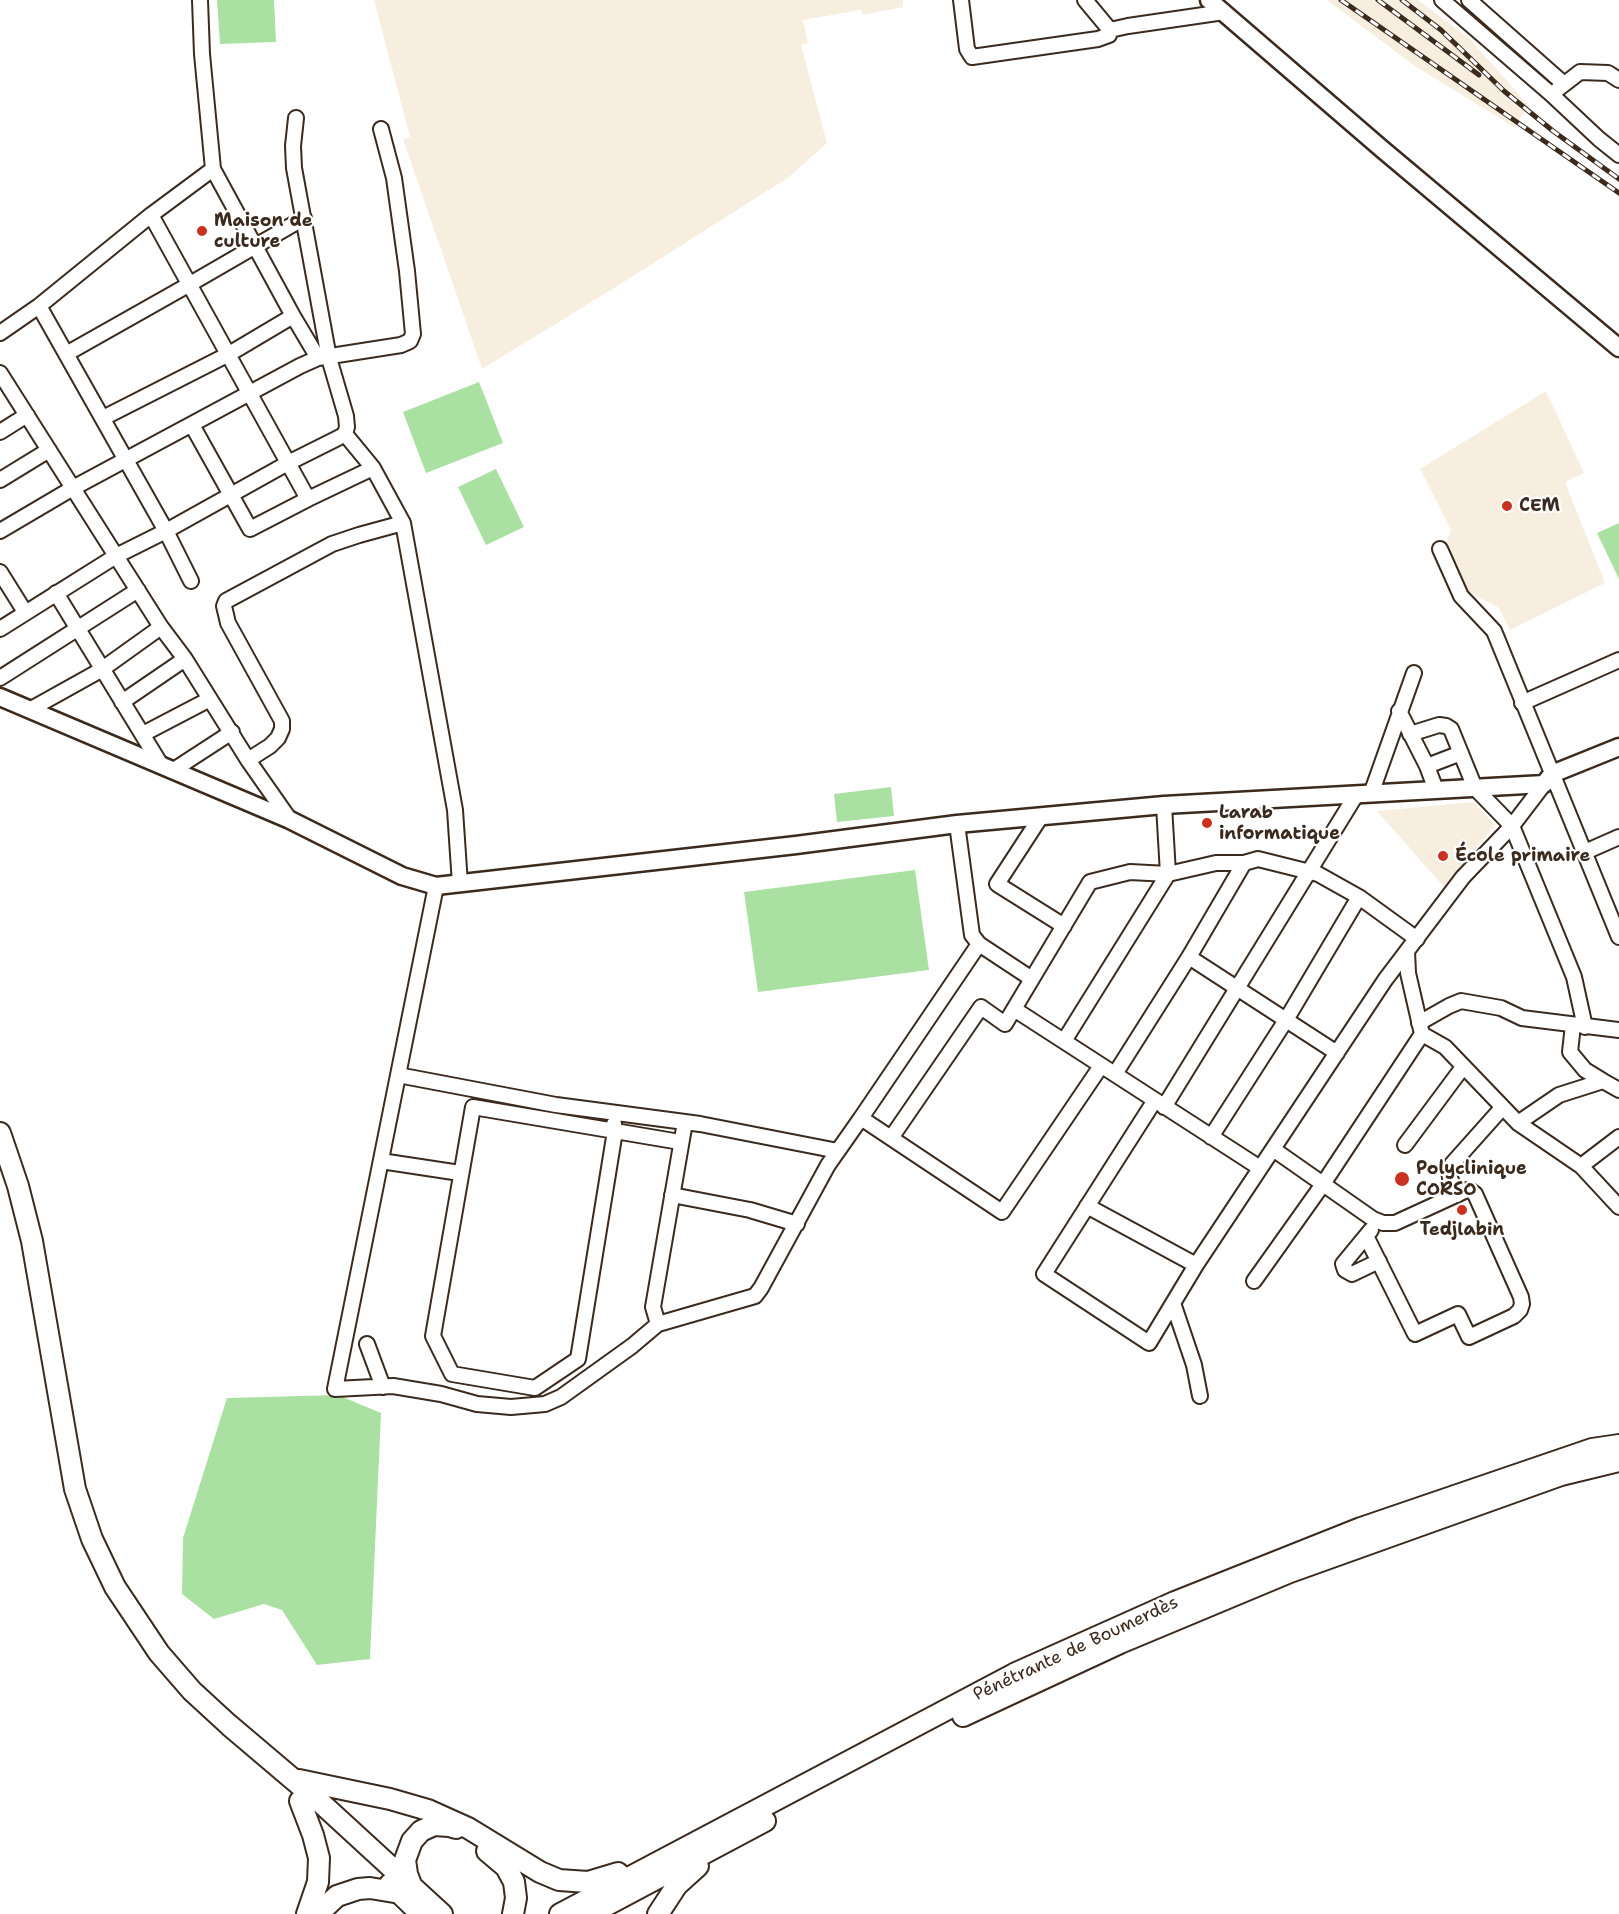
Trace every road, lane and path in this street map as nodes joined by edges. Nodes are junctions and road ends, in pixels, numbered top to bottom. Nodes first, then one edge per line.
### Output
1 (200, 0) edge
2 (961, 0) edge
3 (1085, 0) edge
4 (1209, 0) edge
5 (1442, 0) edge
6 (1469, 0) edge
7 (1224, 12) junction
8 (1110, 30) junction
9 (1619, 80) edge
10 (1564, 84) junction
11 (1551, 94) junction
12 (296, 118) dead end
13 (381, 129) dead end
14 (1619, 155) edge
15 (213, 169) junction
16 (151, 215) junction
17 (304, 218) junction
18 (255, 245) junction
19 (190, 284) junction
20 (39, 306) junction
21 (293, 316) junction
22 (0, 333) edge
23 (1619, 348) edge
24 (66, 354) junction
25 (229, 354) junction
26 (324, 358) junction
27 (2, 378) edge
28 (250, 394) junction
29 (27, 415) junction
30 (103, 418) junction
31 (192, 425) junction
32 (0, 432) edge
33 (345, 434) junction
34 (50, 450) junction
35 (125, 461) junction
36 (288, 463) junction
37 (372, 468) junction
38 (0, 480) edge
39 (73, 488) junction
40 (232, 495) junction
41 (308, 498) junction
42 (403, 523) junction
43 (0, 531) edge
44 (166, 531) junction
45 (1440, 549) dead end
46 (116, 556) junction
47 (0, 573) edge
48 (191, 581) dead end
49 (138, 590) junction
50 (56, 593) junction
51 (25, 612) junction
52 (161, 627) junction
53 (77, 628) junction
54 (0, 629) edge
55 (185, 659) junction
56 (1619, 660) edge
57 (101, 670) junction
58 (1414, 673) dead end
59 (0, 678) edge
60 (0, 685) edge
61 (4, 699) edge
62 (210, 699) junction
63 (122, 702) junction
64 (1522, 703) junction
65 (31, 709) junction
66 (1399, 711) junction
67 (232, 732) junction
68 (143, 734) junction
69 (1410, 734) junction
70 (1619, 747) edge
71 (1461, 753) junction
72 (248, 760) junction
73 (1427, 766) junction
74 (167, 768) junction
75 (1548, 779) junction
76 (1475, 788) junction
77 (1436, 790) junction
78 (1363, 794) junction
79 (1164, 806) junction
80 (1040, 818) junction
81 (291, 820) junction
82 (957, 824) junction
83 (1512, 826) junction
84 (1619, 837) edge
85 (1585, 852) junction
86 (1244, 863) junction
87 (1310, 872) junction
88 (1168, 874) junction
89 (460, 884) junction
90 (436, 886) junction
91 (1359, 897) junction
92 (1064, 926) junction
93 (1618, 933) edge
94 (1417, 939) junction
95 (979, 944) junction
96 (1407, 951) junction
97 (1189, 957) junction
98 (1032, 979) junction
99 (1237, 987) junction
100 (1014, 1009) junction
101 (1286, 1020) junction
102 (1579, 1026) junction
103 (1420, 1028) junction
104 (1619, 1030) edge
105 (1064, 1041) junction
106 (1337, 1053) junction
107 (1101, 1066) junction
108 (1463, 1067) junction
109 (1115, 1074) junction
110 (398, 1075) junction
111 (1603, 1081) junction
112 (473, 1090) junction
113 (1619, 1090) edge
114 (1160, 1103) junction
115 (473, 1107) junction
116 (1502, 1108) junction
117 (613, 1112) junction
118 (861, 1118) junction
119 (685, 1122) junction
120 (1518, 1123) junction
121 (615, 1131) junction
122 (0, 1133) edge
123 (1212, 1137) junction
124 (1619, 1137) edge
125 (891, 1138) junction
126 (674, 1142) dead end
127 (1405, 1145) dead end
128 (1273, 1149) junction
129 (838, 1151) junction
130 (381, 1161) junction
131 (1581, 1166) junction
132 (1260, 1167) junction
133 (0, 1170) edge
134 (460, 1173) junction
135 (1323, 1184) junction
136 (1457, 1195) junction
137 (672, 1196) junction
138 (1087, 1206) junction
139 (1619, 1207) edge
140 (1378, 1221) junction
141 (796, 1224) junction
142 (1366, 1236) junction
143 (1379, 1261) junction
144 (1196, 1265) junction
145 (1254, 1281) dead end
146 (1173, 1303) junction
147 (658, 1324) junction
148 (367, 1344) dead end
149 (384, 1387) junction
150 (1200, 1396) dead end
151 (1619, 1444) edge
152 (1619, 1461) edge
153 (288, 1775) junction
154 (300, 1801) junction
155 (753, 1827) junction
156 (677, 1852) junction
157 (406, 1890) junction
158 (307, 1914) edge
159 (318, 1914) edge
160 (422, 1914) edge
161 (442, 1914) edge
162 (513, 1914) edge
163 (560, 1914) edge
164 (590, 1914) edge
165 (658, 1914) edge

1 - 15 street
2 - 8 street
3 - 8 street
4 - 7 main road
5 - 11 street
6 - 10 street
7 - 8 street
7 - 23 main road
9 - 10 street
10 - 11 street
11 - 14 street
12 - 17 street
13 - 26 street
15 - 16 street
15 - 18 street
16 - 19 street
16 - 20 street
17 - 18 street
17 - 26 street
18 - 19 street
18 - 21 street
19 - 24 street
19 - 25 street
20 - 22 street
20 - 24 street
21 - 25 street
21 - 26 street
24 - 30 street
25 - 28 street
25 - 30 street
26 - 28 street
26 - 33 street
27 - 29 street
28 - 31 street
28 - 36 street
29 - 32 street
29 - 34 street
30 - 35 street
31 - 35 street
31 - 40 street
33 - 36 street
33 - 37 street
34 - 38 street
34 - 39 street
35 - 39 street
35 - 44 street
36 - 40 street
36 - 41 street
37 - 41 street
37 - 42 street
39 - 43 street
39 - 46 street
40 - 41 street
40 - 44 street
42 - 72 street
42 - 89 street
44 - 46 street
44 - 48 street
45 - 64 street
46 - 49 street
46 - 50 street
47 - 51 street
49 - 52 street
49 - 53 street
50 - 51 street
50 - 53 street
51 - 54 street
52 - 55 street
52 - 57 street
53 - 57 street
53 - 59 street
55 - 62 street
55 - 63 street
56 - 64 street
57 - 63 street
57 - 65 street
58 - 66 street
60 - 61 street
61 - 65 main road
62 - 67 street
62 - 68 street
63 - 68 street
64 - 75 street
65 - 74 main road
66 - 69 street
66 - 78 street
67 - 72 street
67 - 74 street
68 - 74 street
69 - 71 street
69 - 73 street
70 - 75 main road
71 - 73 street
71 - 76 street
72 - 81 street
73 - 77 street
74 - 81 main road
75 - 76 main road
75 - 83 street
75 - 85 street
76 - 77 main road
76 - 83 street
77 - 78 main road
78 - 79 main road
78 - 87 street
79 - 80 main road
79 - 88 street
80 - 82 main road
80 - 92 street
81 - 90 main road
82 - 89 main road
82 - 95 street
83 - 94 street
83 - 102 street
84 - 85 street
85 - 93 street
86 - 87 street
86 - 88 street
86 - 97 street
87 - 91 street
87 - 99 street
88 - 92 street
88 - 105 street
89 - 90 main road
90 - 110 street
91 - 94 street
91 - 101 street
92 - 98 street
94 - 96 street
95 - 98 street
95 - 118 street
96 - 103 street
96 - 106 street
97 - 99 street
97 - 109 street
98 - 100 street
99 - 101 street
99 - 114 street
100 - 105 street
100 - 125 street
101 - 106 street
101 - 123 street
102 - 103 street
102 - 104 street
102 - 111 street
103 - 108 street
103 - 135 street
105 - 107 street
106 - 128 street
107 - 109 street
107 - 125 street
108 - 116 street
108 - 127 street
109 - 114 street
110 - 112 street
110 - 130 street
111 - 113 street
111 - 120 street
112 - 115 street
112 - 117 street
114 - 123 street
114 - 138 street
115 - 121 street
115 - 134 street
116 - 120 street
116 - 136 street
117 - 119 street
117 - 121 street
118 - 125 street
118 - 129 street
119 - 129 street
119 - 137 street
120 - 131 street
121 - 126 street
121 - 134 street
122 - 153 highway
123 - 132 street
124 - 131 street
128 - 132 street
128 - 135 street
129 - 141 street
130 - 134 street
130 - 149 street
131 - 139 street
132 - 144 street
133 - 154 highway
135 - 140 street
135 - 145 street
136 - 140 street
136 - 143 street
137 - 141 street
137 - 147 street
138 - 144 street
138 - 146 street
140 - 142 street
141 - 147 street
142 - 143 street
142 - 143 street
144 - 146 street
146 - 150 street
147 - 149 street
148 - 149 street
151 - 156 highway, Pénétrante de Boumerdès
152 - 155 highway, Pénétrante de Boumerdès
153 - 156 highway
153 - 157 highway
154 - 157 highway
154 - 158 highway
155 - 164 highway, Pénétrante de Boumerdès
155 - 165 highway
156 - 163 highway, Pénétrante de Boumerdès
157 - 159 highway
157 - 160 highway
157 - 161 highway
157 - 162 highway

